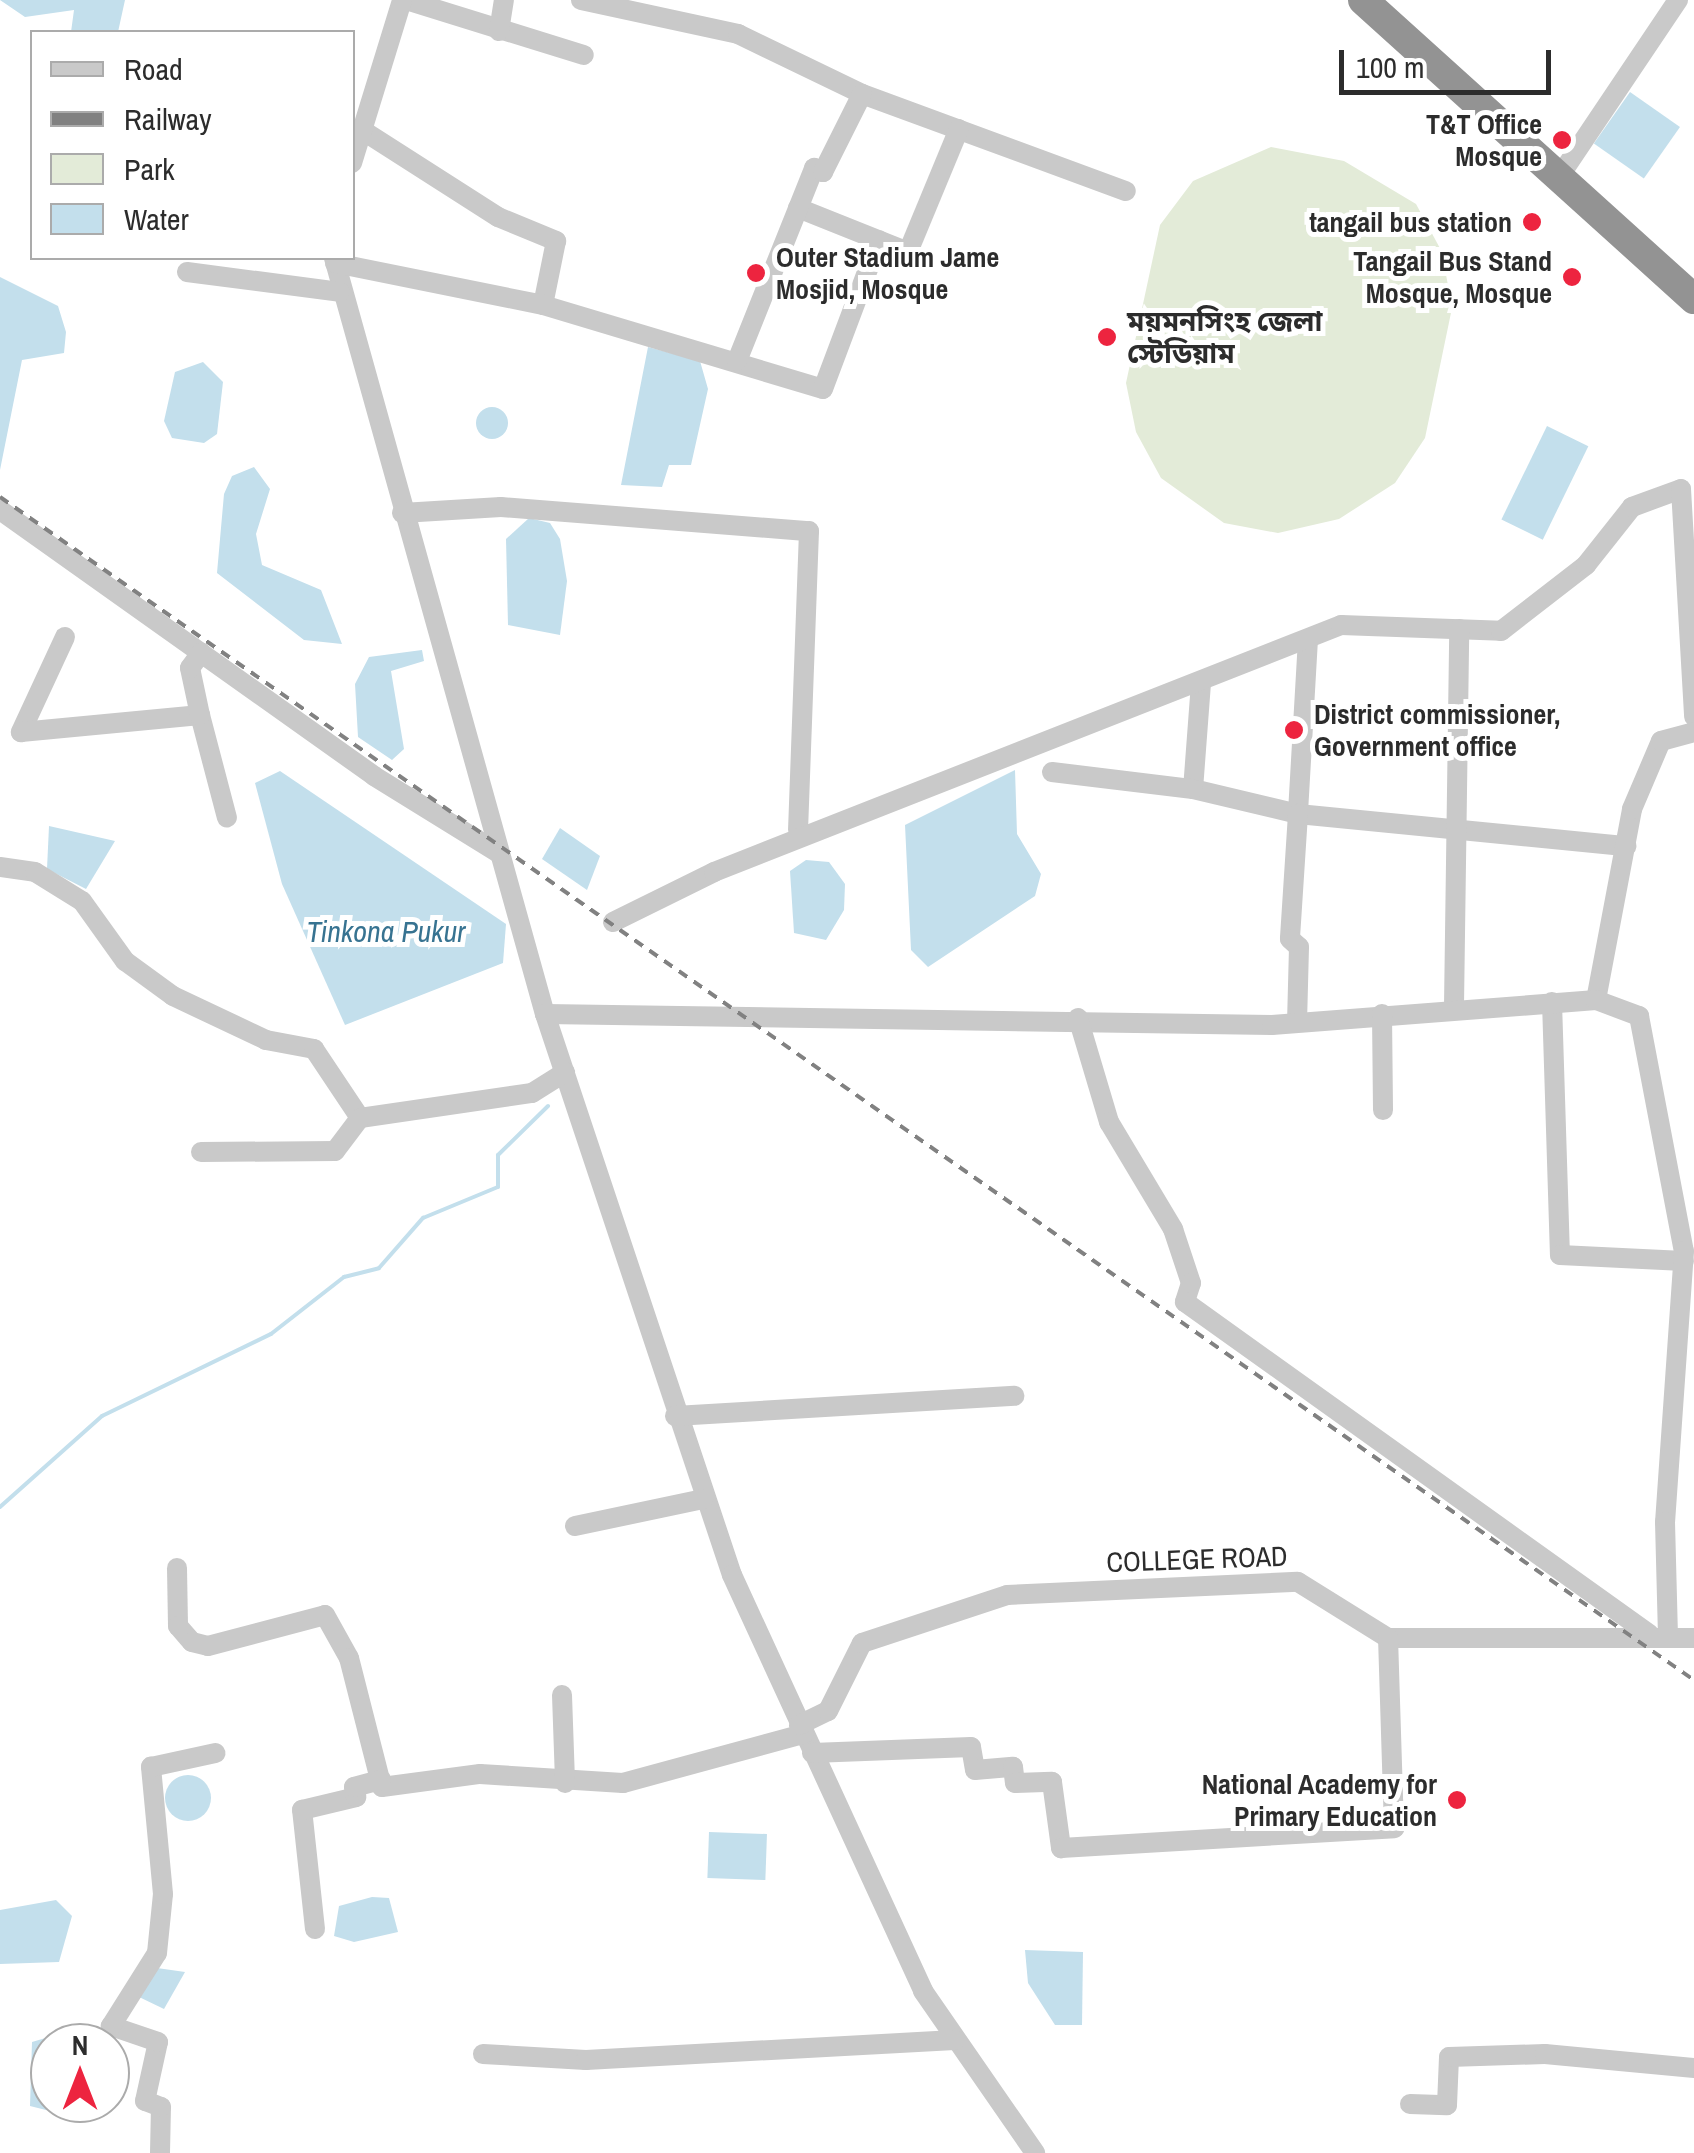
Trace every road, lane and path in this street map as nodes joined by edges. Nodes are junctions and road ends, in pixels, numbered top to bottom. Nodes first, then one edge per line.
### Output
1 (404, 0) edge
2 (504, 0) edge
3 (581, 0) edge
4 (1363, 0) edge
5 (1677, 0) edge
6 (499, 31) junction
7 (584, 55) dead end
8 (862, 94) junction
9 (362, 130) junction
10 (959, 130) junction
11 (355, 153) edge
12 (1557, 180) junction
13 (1126, 191) dead end
14 (798, 208) junction
15 (879, 240) junction
16 (334, 260) edge
17 (187, 272) dead end
18 (340, 292) junction
19 (1694, 299) edge
20 (543, 305) junction
21 (737, 362) junction
22 (1687, 486) edge
23 (0, 510) edge
24 (402, 512) junction
25 (1459, 630) junction
26 (65, 637) dead end
27 (1308, 638) junction
28 (201, 653) junction
29 (1201, 683) junction
30 (200, 715) junction
31 (1694, 717) edge
32 (1694, 732) edge
33 (1052, 772) dead end
34 (1193, 788) junction
35 (1298, 814) junction
36 (227, 818) dead end
37 (798, 830) dead end
38 (1456, 834) junction
39 (1626, 846) junction
40 (497, 852) junction
41 (0, 867) edge
42 (613, 922) dead end
43 (1596, 1000) junction
44 (1552, 1002) junction
45 (1454, 1006) junction
46 (545, 1014) junction
47 (1382, 1014) junction
48 (1078, 1018) junction
49 (1297, 1022) junction
50 (565, 1072) junction
51 (1383, 1110) dead end
52 (360, 1118) junction
53 (201, 1152) dead end
54 (1684, 1261) junction
55 (1014, 1396) dead end
56 (675, 1416) junction
57 (704, 1499) junction
58 (575, 1526) dead end
59 (177, 1568) dead end
60 (1659, 1635) junction
61 (1388, 1638) junction
62 (1694, 1638) edge
63 (562, 1695) dead end
64 (801, 1729) junction
65 (216, 1752) dead end
66 (812, 1754) junction
67 (381, 1780) junction
68 (565, 1784) junction
69 (315, 1929) dead end
70 (954, 2040) junction
71 (484, 2054) dead end
72 (1694, 2068) edge
73 (1410, 2104) dead end
74 (160, 2153) edge
75 (1036, 2153) edge

1 - 6 street
1 - 9 street
2 - 6 street
3 - 8 street
4 - 12 highway
5 - 12 street
6 - 7 street
8 - 10 street
8 - 14 street
9 - 11 street
9 - 20 street
10 - 13 street
10 - 15 street
12 - 19 highway
14 - 15 street
14 - 21 street
15 - 21 street
16 - 18 street
16 - 20 street
17 - 18 street
18 - 24 street
20 - 21 street
22 - 25 street
22 - 31 street
23 - 28 street
24 - 37 street
24 - 40 street
25 - 27 street
25 - 38 street
26 - 30 street
27 - 29 street
27 - 35 street
28 - 30 street
28 - 40 street
29 - 34 street
29 - 42 street
30 - 36 street
32 - 39 street
33 - 34 street
34 - 35 street
35 - 38 street
35 - 49 street
38 - 39 street
38 - 45 street
39 - 43 street
40 - 46 street
41 - 52 street
43 - 44 street
43 - 54 street
44 - 45 street
44 - 54 street
45 - 47 street
46 - 48 street
46 - 50 street
47 - 49 street
47 - 51 street
48 - 49 street
48 - 60 street
50 - 52 street
50 - 56 street
52 - 53 street
54 - 60 street
55 - 56 street
56 - 57 street
57 - 58 street
57 - 64 street
59 - 67 street
60 - 61 street
60 - 62 street
61 - 64 street, COLLEGE ROAD
61 - 66 street
63 - 68 street
64 - 66 street
64 - 68 street
65 - 74 street
66 - 70 street
67 - 68 street
67 - 69 street
70 - 71 street
70 - 75 street
72 - 73 street

